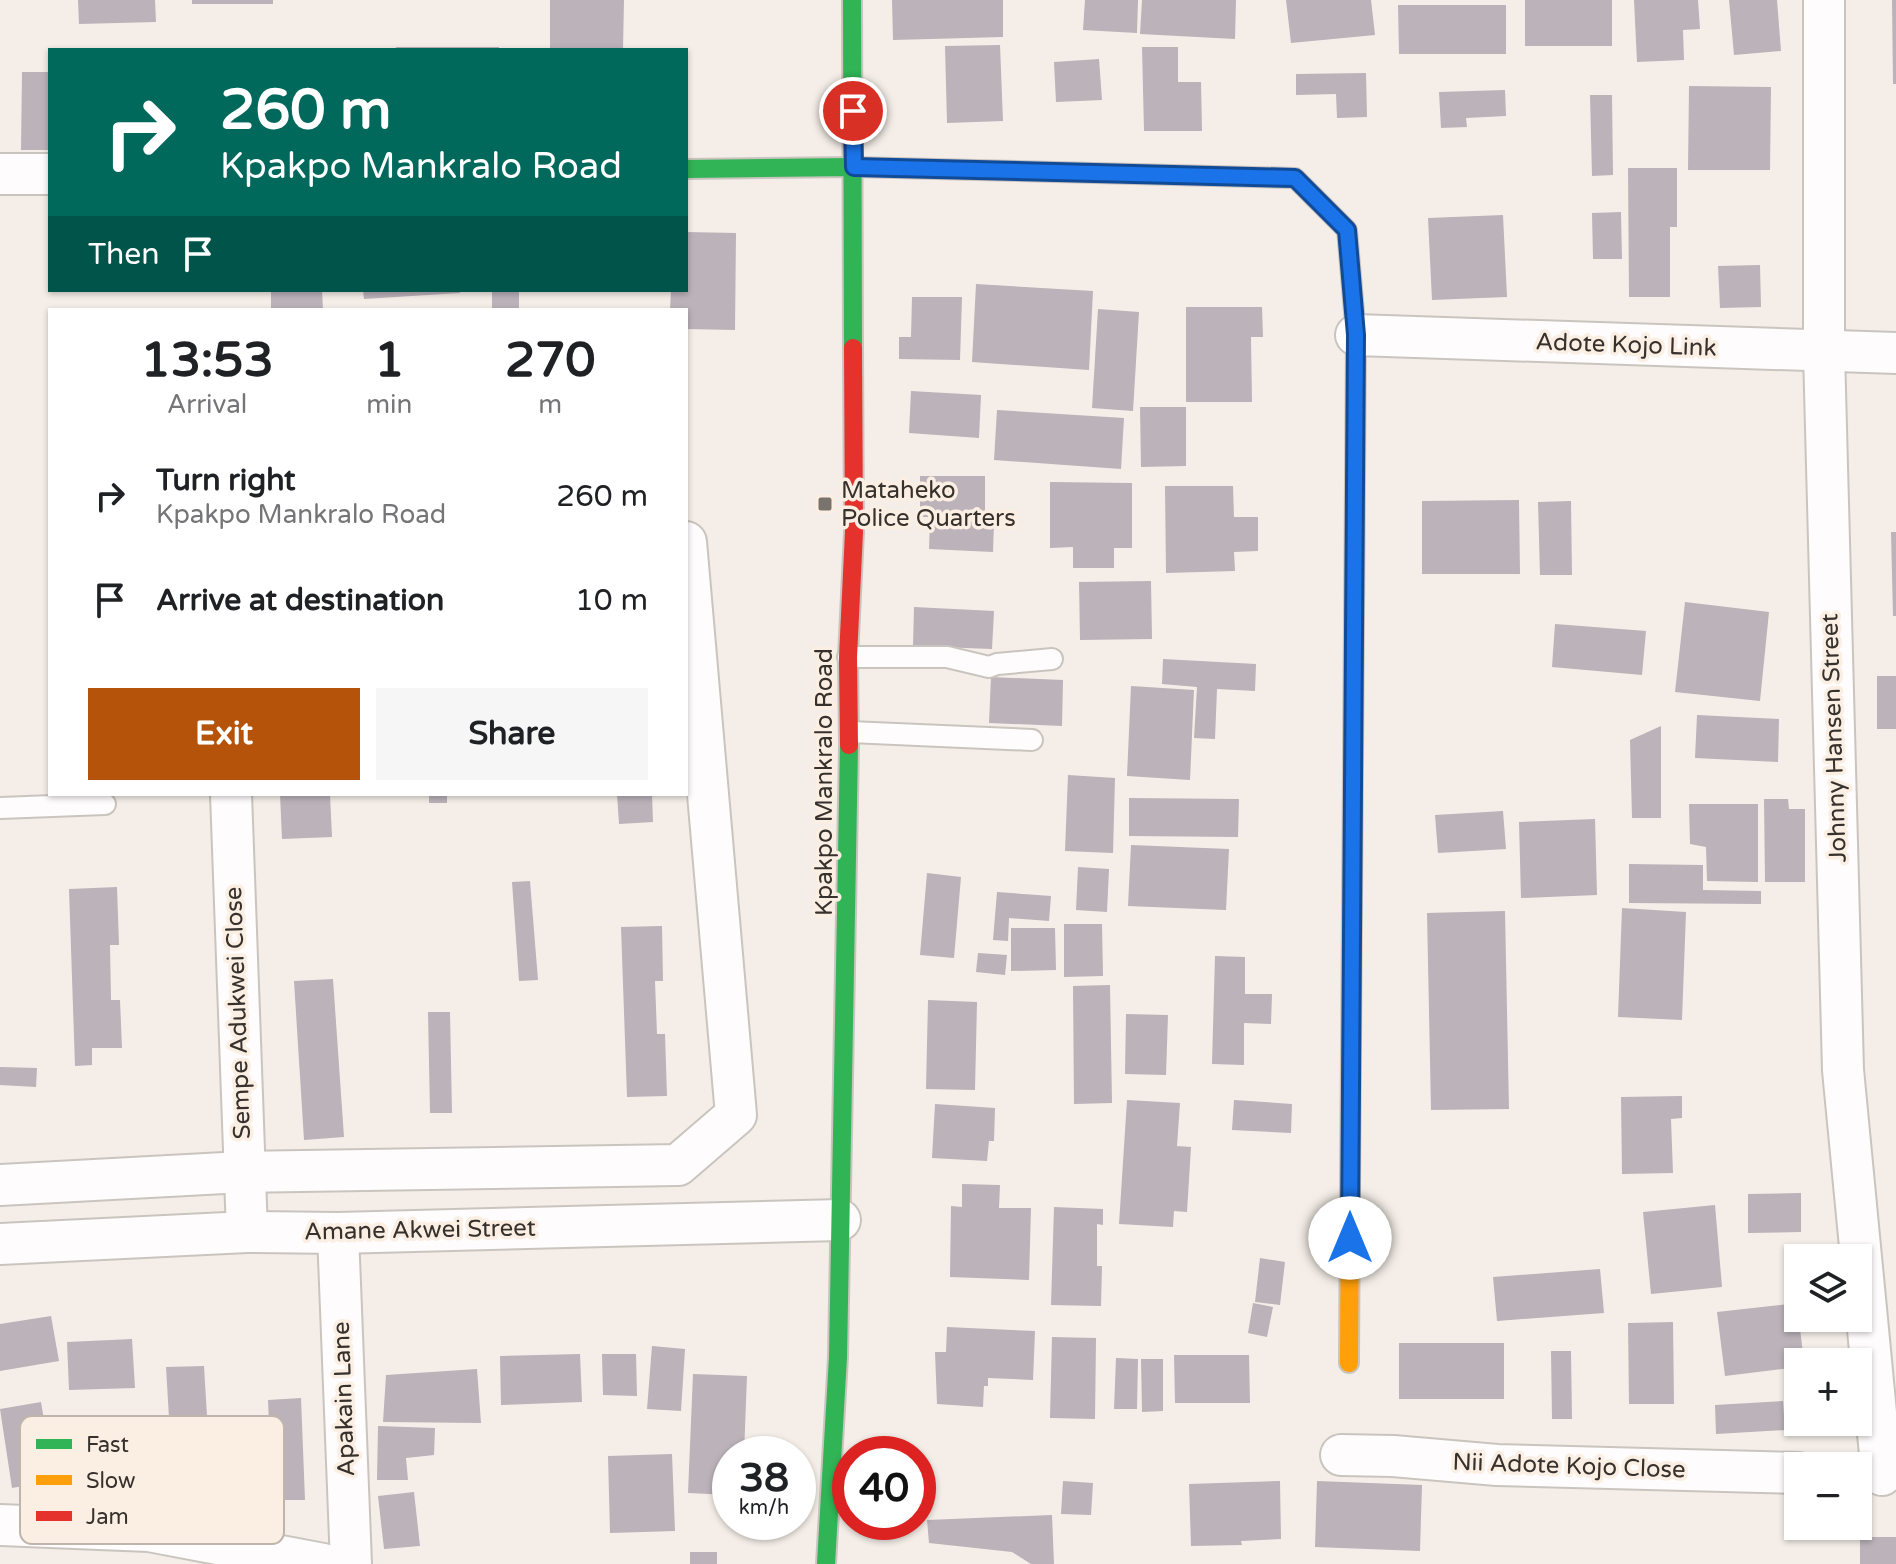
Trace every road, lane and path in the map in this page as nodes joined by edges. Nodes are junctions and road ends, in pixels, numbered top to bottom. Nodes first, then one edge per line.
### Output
1 (852, 0) edge
2 (1824, 0) edge
3 (854, 167) junction
4 (688, 169) edge
5 (0, 174) edge
6 (48, 174) edge
7 (1356, 335) junction
8 (1824, 352) junction
9 (1896, 353) edge
10 (688, 565) edge
11 (848, 657) junction
12 (1052, 659) dead end
13 (850, 732) junction
14 (1032, 740) dead end
15 (231, 796) edge
16 (105, 804) dead end
17 (0, 808) edge
18 (243, 1172) junction
19 (0, 1185) edge
20 (840, 1220) junction
21 (247, 1232) junction
22 (338, 1233) junction
23 (0, 1244) edge
24 (1349, 1363) dead end
25 (1341, 1455) dead end
26 (1784, 1473) edge
27 (1879, 1474) edge
28 (0, 1525) edge
29 (20, 1526) edge
30 (218, 1544) edge
31 (323, 1564) edge
32 (351, 1564) edge
33 (826, 1564) edge

1 - 3 street, Kpakpo Mankralo Road
2 - 8 street, Johnny Hansen Street
3 - 4 street
3 - 7 street
3 - 11 street, Kpakpo Mankralo Road
5 - 6 street
7 - 8 street, Adote Kojo Link
7 - 24 street
8 - 9 street, Adote Kojo Link
8 - 27 street, Johnny Hansen Street
10 - 18 street
11 - 12 lane
11 - 13 street, Kpakpo Mankralo Road
13 - 14 lane
13 - 20 street, Kpakpo Mankralo Road
15 - 18 street, Sempe Adukwei Close
16 - 17 lane
18 - 19 street
18 - 21 street, Sempe Adukwei Close
20 - 22 street, Amane Akwei Street
20 - 33 street, Kpakpo Mankralo Road
21 - 22 street, Amane Akwei Street
21 - 23 street, Amane Akwei Street
22 - 32 street, Apakain Lane
25 - 26 street, Nii Adote Kojo Close
28 - 29 street
30 - 31 street

